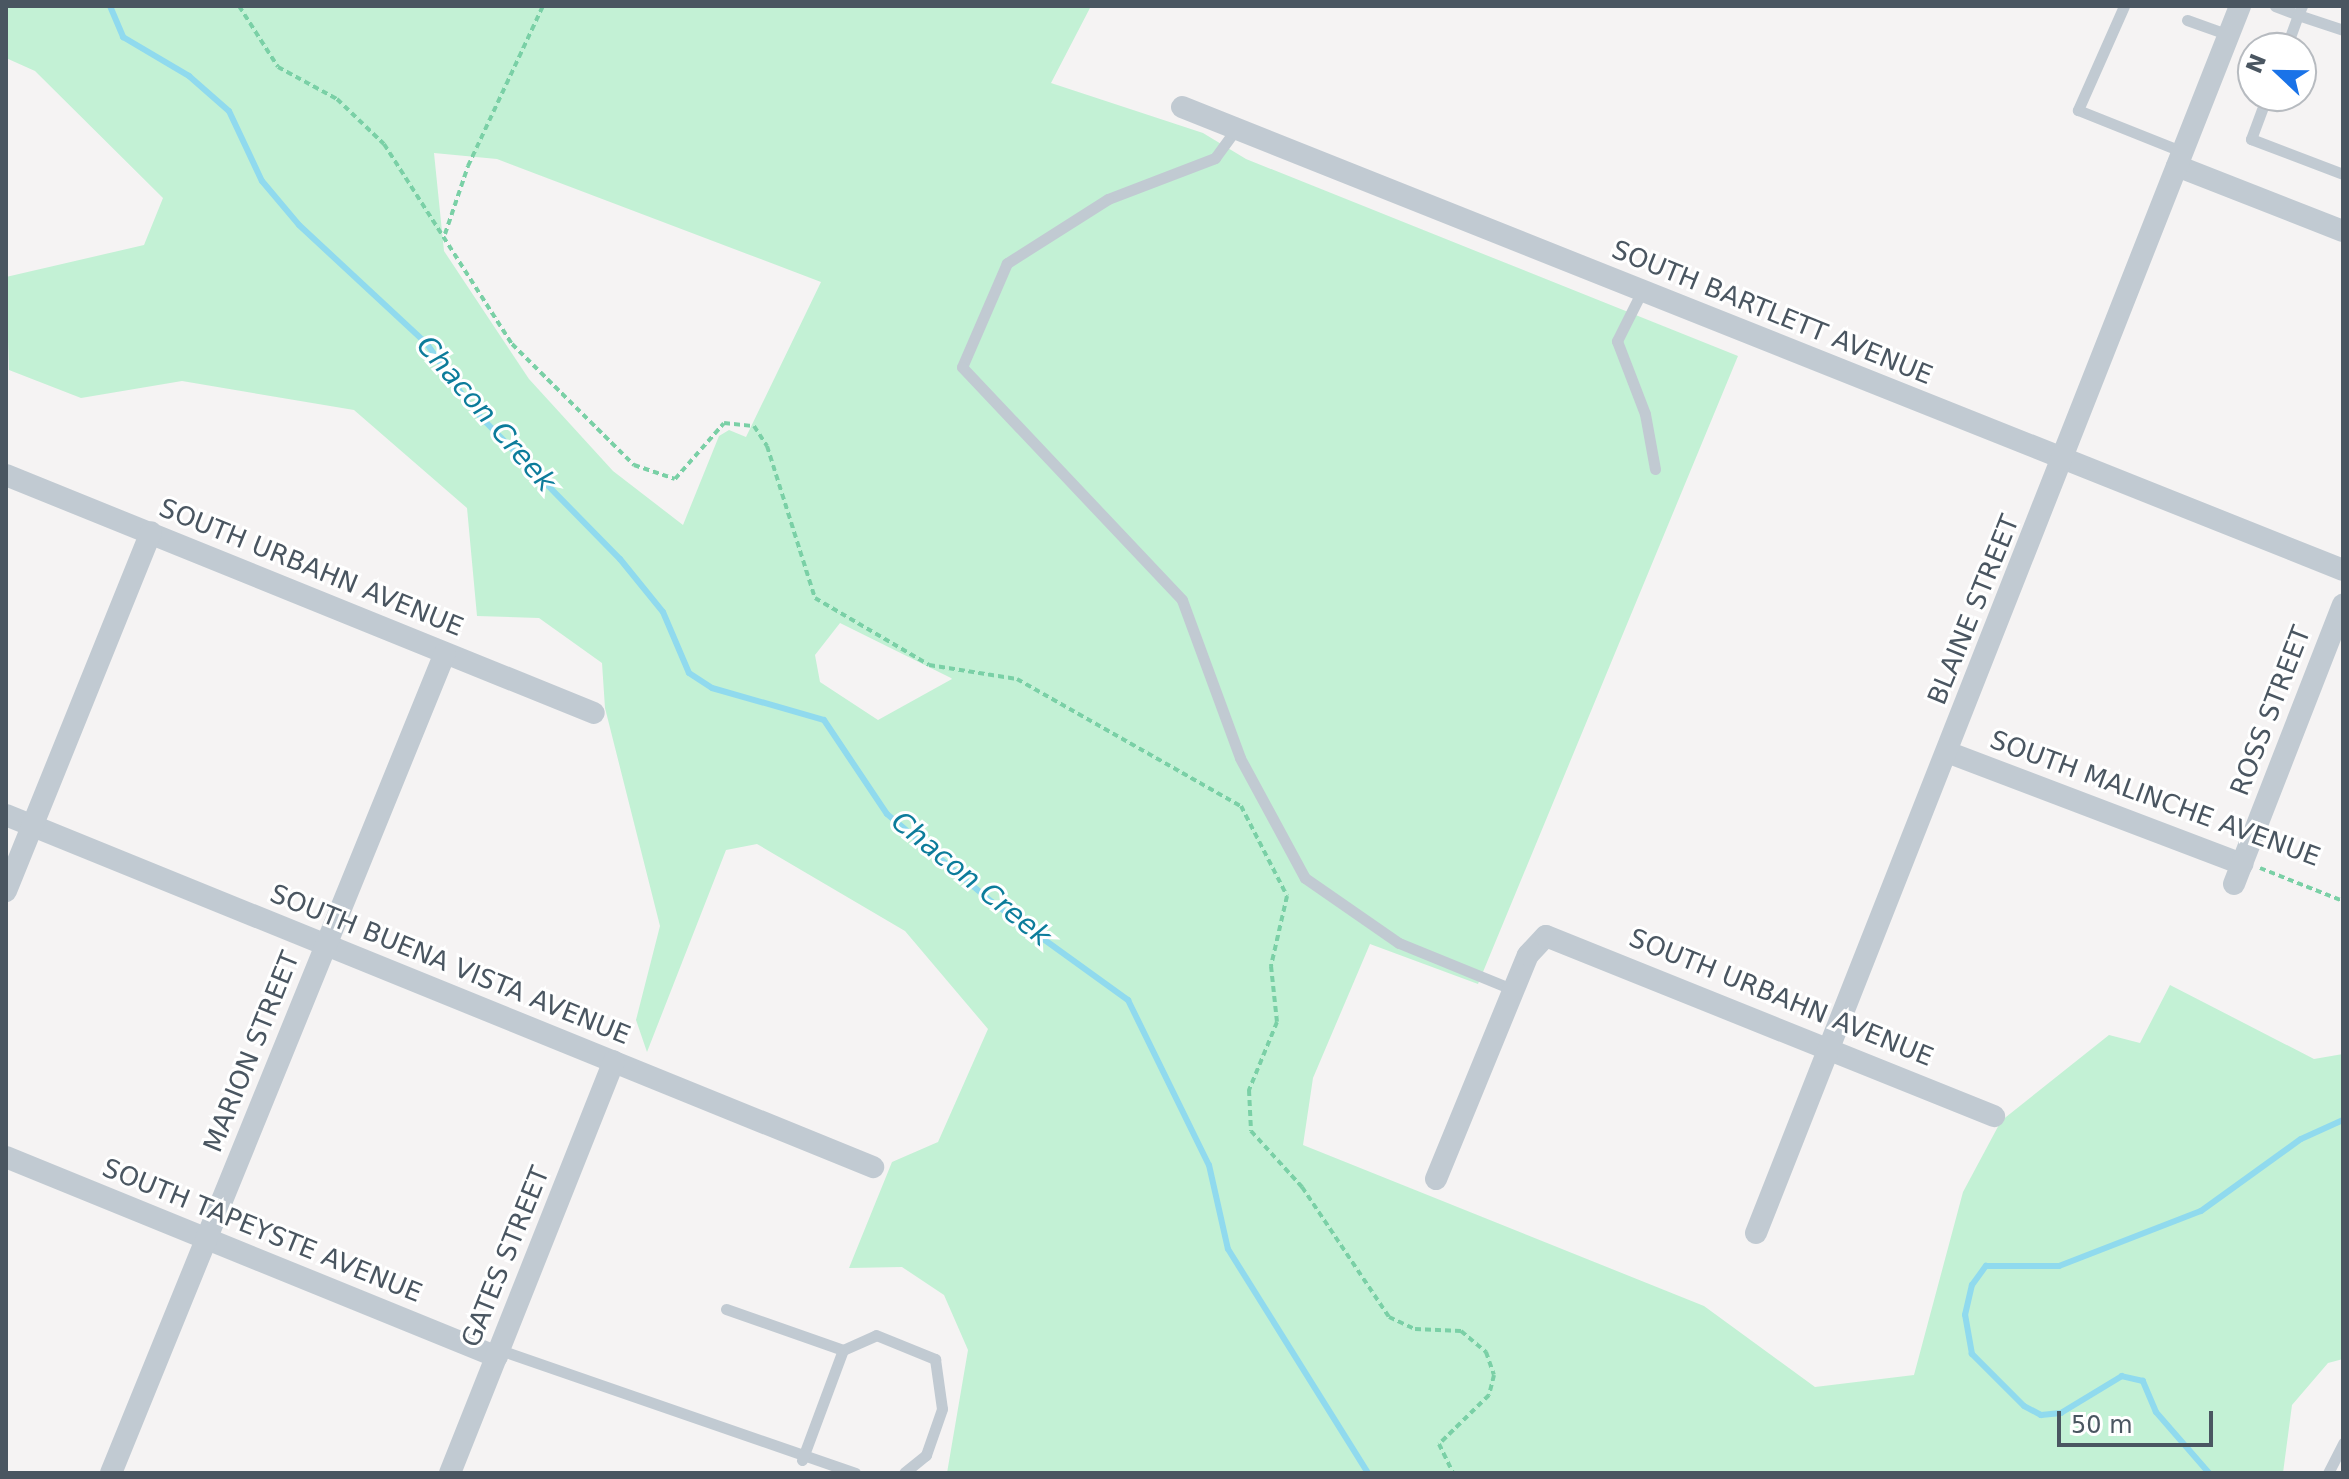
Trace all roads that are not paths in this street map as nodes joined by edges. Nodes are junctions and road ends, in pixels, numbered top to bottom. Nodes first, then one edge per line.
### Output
1 (2124, 6) edge
2 (2275, 6) edge
3 (2238, 7) edge
4 (2300, 10) edge
5 (2187, 20) dead end
6 (2343, 30) edge
7 (2292, 32) edge
8 (2229, 35) junction
9 (1182, 107) dead end
10 (2261, 112) edge
11 (1236, 129) junction
12 (2180, 159) junction
13 (2343, 174) edge
14 (2343, 231) edge
15 (1642, 291) junction
16 (2065, 459) junction
17 (1655, 469) dead end
18 (6, 475) edge
19 (151, 532) junction
20 (2343, 570) edge
21 (2343, 604) edge
22 (445, 653) junction
23 (594, 713) dead end
24 (1947, 752) junction
25 (6, 815) edge
26 (32, 825) junction
27 (2238, 874) joint
28 (6, 891) edge
29 (326, 946) junction
30 (1514, 990) junction
31 (1828, 1046) junction
32 (614, 1061) junction
33 (1994, 1116) dead end
34 (6, 1157) edge
35 (873, 1167) dead end
36 (1436, 1179) dead end
37 (1756, 1233) dead end
38 (206, 1239) junction
39 (726, 1309) dead end
40 (843, 1350) junction
41 (498, 1353) junction
42 (2343, 1443) edge
43 (802, 1460) junction
44 (111, 1473) edge
45 (450, 1473) edge
46 (855, 1473) edge
47 (904, 1473) edge
48 (2328, 1473) edge

1 - 12 lane
2 - 4 lane
3 - 8 street, BLAINE STREET
4 - 6 lane
4 - 7 lane
5 - 8 lane
8 - 12 street, BLAINE STREET
9 - 11 street, SOUTH BARTLETT AVENUE
10 - 13 lane
11 - 15 street, SOUTH BARTLETT AVENUE
11 - 30 lane
12 - 14 street
12 - 16 street, BLAINE STREET
15 - 16 street, SOUTH BARTLETT AVENUE
15 - 17 lane
16 - 20 street, SOUTH BARTLETT AVENUE
16 - 24 street, BLAINE STREET
18 - 19 street, SOUTH URBAHN AVENUE
19 - 22 street, SOUTH URBAHN AVENUE
19 - 26 street
21 - 27 street, ROSS STREET
22 - 23 street, SOUTH URBAHN AVENUE
22 - 29 street, MARION STREET
24 - 27 street, SOUTH MALINCHE AVENUE
24 - 31 street, BLAINE STREET
25 - 26 street, SOUTH BUENA VISTA AVENUE
26 - 28 street
26 - 29 street, SOUTH BUENA VISTA AVENUE
29 - 32 street, SOUTH BUENA VISTA AVENUE
29 - 38 street, MARION STREET
30 - 31 street, SOUTH URBAHN AVENUE
30 - 36 street
31 - 33 street, SOUTH URBAHN AVENUE
31 - 37 street, BLAINE STREET
32 - 35 street, SOUTH BUENA VISTA AVENUE
32 - 41 street, GATES STREET
34 - 38 street, SOUTH TAPEYSTE AVENUE
38 - 41 street, SOUTH TAPEYSTE AVENUE
38 - 44 street, MARION STREET
39 - 40 lane
40 - 43 lane
40 - 47 lane
41 - 43 lane
41 - 45 street, GATES STREET
42 - 48 lane
43 - 46 lane

